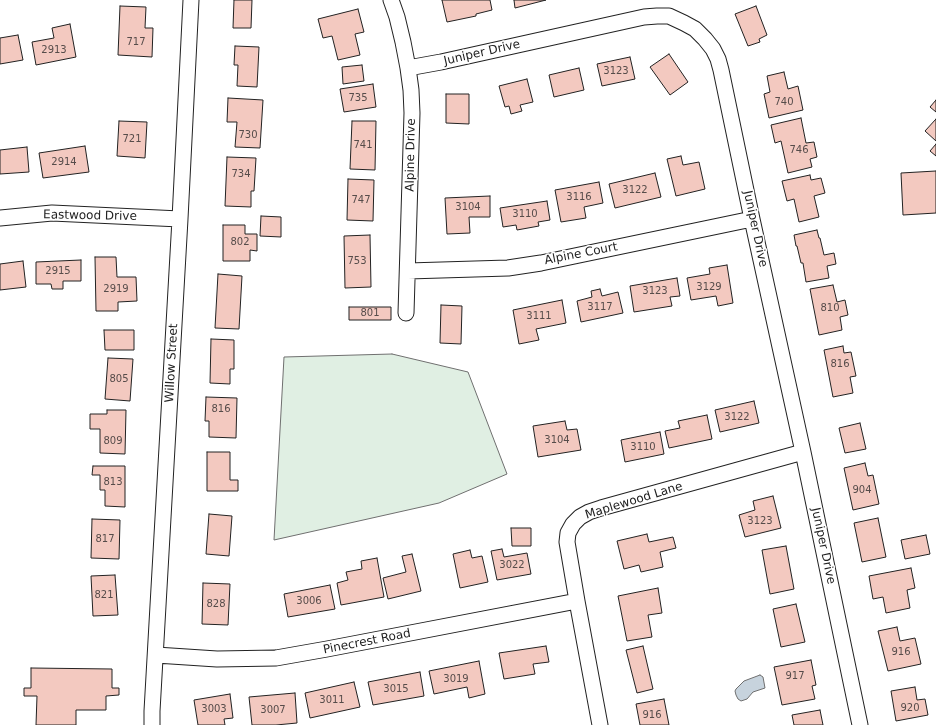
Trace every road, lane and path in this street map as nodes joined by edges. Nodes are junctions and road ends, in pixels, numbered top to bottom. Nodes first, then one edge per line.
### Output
1 (191, 0) edge
2 (391, 0) edge
3 (408, 68) junction
4 (0, 218) edge
5 (180, 219) junction
6 (752, 219) junction
7 (408, 271) junction
8 (406, 313) dead end
9 (803, 452) junction
10 (577, 601) junction
11 (156, 655) junction
12 (152, 725) edge
13 (600, 725) edge
14 (860, 725) edge

1 - 5 street, Willow Street
2 - 3 street, Alpine Drive
3 - 6 street, Juniper Drive
3 - 7 street, Alpine Drive
4 - 5 street, Eastwood Drive
5 - 11 street, Willow Street
6 - 7 street, Alpine Court
6 - 9 street, Juniper Drive
7 - 8 street, Alpine Drive
9 - 10 street, Maplewood Lane
9 - 14 street, Juniper Drive
10 - 11 street, Pinecrest Road
10 - 13 street, Maplewood Lane
11 - 12 street, Willow Street

